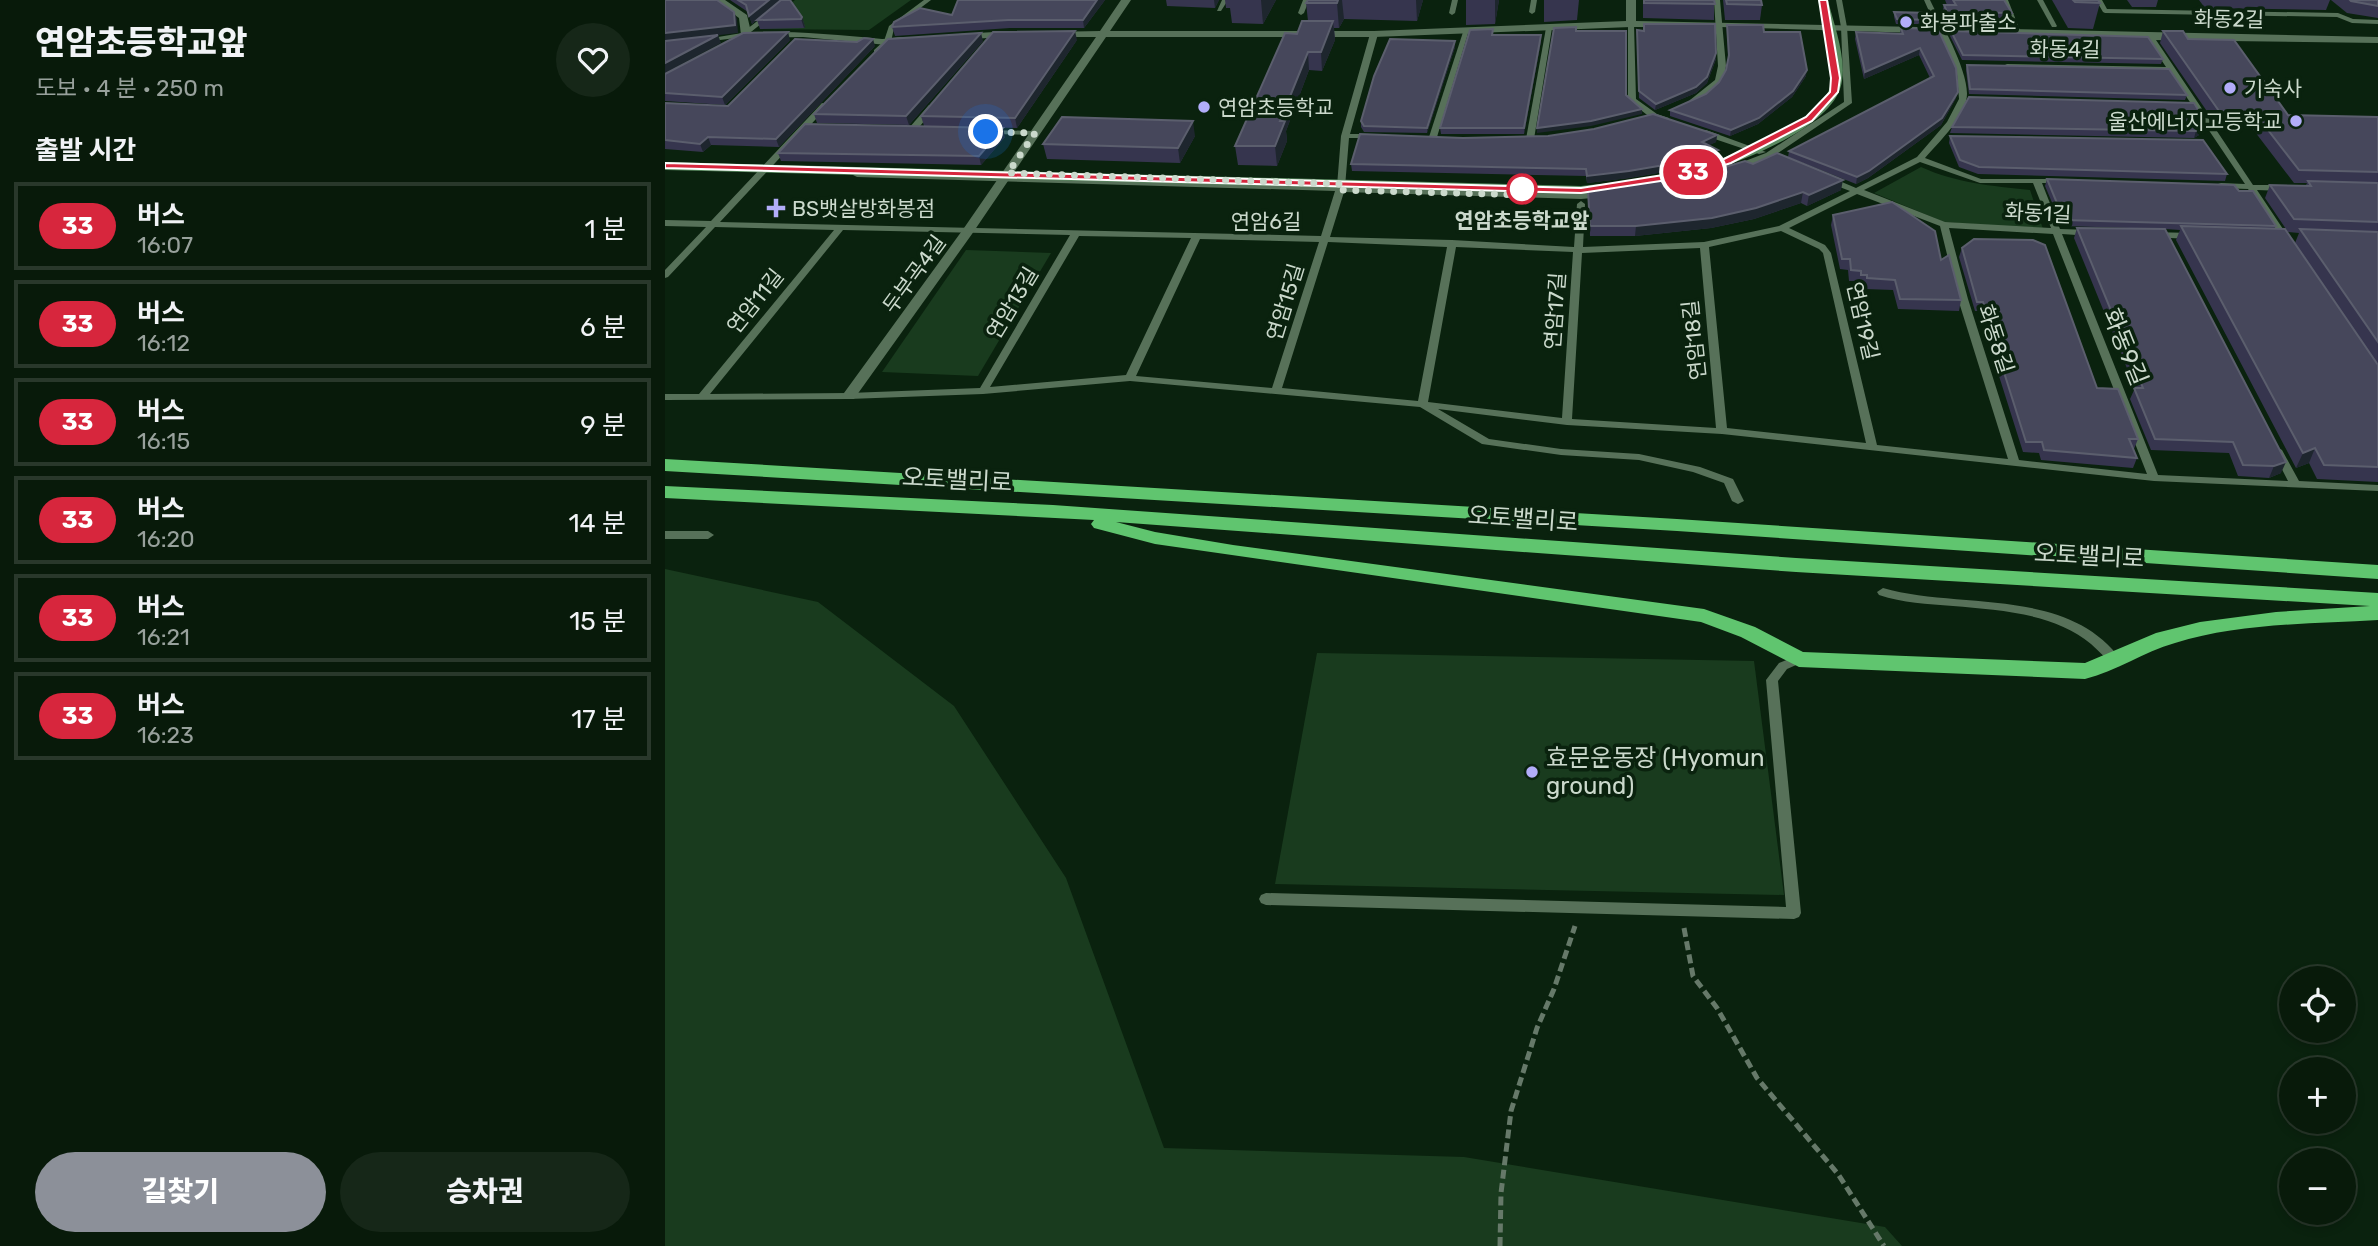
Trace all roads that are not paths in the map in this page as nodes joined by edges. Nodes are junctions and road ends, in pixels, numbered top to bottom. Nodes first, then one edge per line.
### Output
1 (719, 0) edge
2 (788, 0) edge
3 (928, 0) edge
4 (1126, 0) edge
5 (1225, 0) edge
6 (1306, 0) edge
7 (1455, 0) edge
8 (1534, 0) edge
9 (1631, 0) edge
10 (1717, 0) edge
11 (1823, 0) edge
12 (1839, 0) edge
13 (1927, 0) edge
14 (2005, 0) edge
15 (2040, 0) edge
16 (2099, 0) edge
17 (2176, 0) edge
18 (2255, 7) dead end
19 (2331, 8) dead end
20 (1219, 10) dead end
21 (1532, 12) dead end
22 (2185, 12) junction
23 (1301, 13) dead end
24 (1452, 13) dead end
25 (2261, 14) junction
26 (2338, 15) junction
27 (2378, 22) edge
28 (1631, 24) junction
29 (1720, 24) junction
30 (1828, 26) junction
31 (2054, 26) dead end
32 (1549, 27) junction
33 (1844, 27) junction
34 (1466, 30) junction
35 (1941, 30) junction
36 (2019, 33) junction
37 (803, 34) junction
38 (1023, 34) edge
39 (1036, 34) edge
40 (1102, 34) junction
41 (1374, 34) junction
42 (746, 35) junction
43 (994, 35) junction
44 (2150, 37) junction
45 (940, 38) edge
46 (927, 39) edge
47 (2378, 40) edge
48 (692, 41) edge
49 (887, 42) junction
50 (794, 44) edge
51 (986, 44) edge
52 (723, 47) edge
53 (868, 61) edge
54 (1957, 65) junction
55 (1971, 65) edge
56 (1997, 65) edge
57 (2171, 68) junction
58 (1963, 99) junction
59 (831, 100) edge
60 (1976, 100) edge
61 (936, 102) edge
62 (2182, 104) edge
63 (2196, 105) junction
64 (1685, 107) edge
65 (1674, 110) edge
66 (1654, 116) junction
67 (1644, 118) edge
68 (1679, 124) edge
69 (803, 128) junction
70 (1691, 128) edge
71 (816, 129) edge
72 (898, 130) edge
73 (912, 131) junction
74 (925, 131) edge
75 (980, 132) edge
76 (1035, 133) junction
77 (1345, 136) junction
78 (1382, 136) edge
79 (1420, 137) edge
80 (1534, 138) joint
81 (1939, 138) junction
82 (1952, 138) edge
83 (1516, 139) edge
84 (2208, 143) edge
85 (2221, 143) junction
86 (1753, 149) junction
87 (1769, 155) junction
88 (1920, 159) junction
89 (1781, 160) edge
90 (665, 166) edge
91 (765, 169) junction
92 (1819, 176) edge
93 (1006, 177) junction
94 (2036, 180) junction
95 (2076, 181) edge
96 (2210, 186) edge
97 (1341, 187) junction
98 (2251, 187) junction
99 (2289, 188) edge
100 (1857, 191) junction
101 (1581, 204) dead end
102 (665, 223) edge
103 (711, 225) junction
104 (1944, 225) junction
105 (1782, 228) junction
106 (839, 229) junction
107 (968, 232) junction
108 (2057, 232) junction
109 (2098, 233) edge
110 (2139, 234) edge
111 (1075, 235) junction
112 (2166, 235) junction
113 (2206, 237) edge
114 (1196, 238) junction
115 (1322, 239) junction
116 (2272, 239) edge
117 (2286, 239) junction
118 (2299, 240) edge
119 (1452, 243) junction
120 (1704, 245) junction
121 (2172, 248) edge
122 (1579, 250) junction
123 (2293, 250) edge
124 (665, 275) edge
125 (1130, 378) junction
126 (983, 391) junction
127 (1276, 391) junction
128 (849, 396) junction
129 (665, 397) edge
130 (701, 398) junction
131 (1422, 404) junction
132 (1567, 422) junction
133 (1722, 432) junction
134 (2269, 434) edge
135 (1872, 448) junction
136 (2015, 464) junction
137 (665, 465) edge
138 (2154, 478) junction
139 (2295, 483) junction
140 (2378, 488) edge
141 (665, 492) edge
142 (1738, 501) dead end
143 (1053, 511) junction
144 (665, 535) edge
145 (708, 535) dead end
146 (2378, 572) edge
147 (1883, 592) dead end
148 (2378, 600) edge
149 (2378, 613) edge
150 (1799, 659) junction
151 (2115, 660) junction
152 (1266, 899) dead end

1 - 42 street
2 - 42 lane
3 - 49 lane
4 - 40 street, 두부곡4길
5 - 20 lane
6 - 23 lane
7 - 24 lane
8 - 21 lane
9 - 28 street
10 - 29 lane
11 - 30 street
12 - 33 lane
13 - 35 lane
14 - 36 lane
15 - 31 lane
16 - 22 lane
17 - 22 lane
18 - 25 lane
19 - 26 lane
22 - 25 lane
25 - 26 lane
26 - 27 lane
28 - 29 street, 화동2길
28 - 32 street, 화동2길
28 - 66 lane
29 - 30 street, 화동2길
29 - 64 lane
30 - 33 street, 화동2길
30 - 86 street
32 - 34 street, 화동2길
32 - 80 lane
33 - 35 street, 화동2길
33 - 87 lane
34 - 41 street, 화동2길
34 - 79 lane
35 - 36 street, 화동2길
35 - 54 lane
36 - 44 street, 화동2길
37 - 42 street
37 - 49 street
37 - 50 lane
38 - 43 street
39 - 40 street, 화동2길
40 - 41 street, 화동2길
40 - 76 street, 두부곡4길
41 - 77 lane, 연암15길
42 - 48 lane
42 - 52 lane
43 - 45 street
43 - 51 lane
44 - 47 street, 화동2길
44 - 57 lane
46 - 49 street
49 - 53 lane
54 - 55 lane
54 - 58 lane
56 - 57 lane, 화동4길
57 - 63 lane
58 - 60 lane
58 - 81 lane
59 - 69 lane
61 - 73 lane
62 - 63 lane
63 - 85 lane
65 - 66 lane
66 - 67 lane
66 - 68 lane
69 - 71 lane
69 - 91 lane
70 - 86 lane
72 - 73 lane
73 - 74 lane
75 - 76 lane
76 - 93 street, 두부곡4길
77 - 78 lane
77 - 97 lane, 연암15길
80 - 83 lane
81 - 82 lane
81 - 88 lane
84 - 85 lane
85 - 98 lane
86 - 87 lane
86 - 97 street
87 - 89 lane
87 - 97 lane
88 - 94 lane
88 - 100 lane
90 - 91 street
91 - 93 street
91 - 103 lane
92 - 100 lane, 화동1길
93 - 97 street
93 - 107 street, 두부곡4길
94 - 95 lane
94 - 108 lane, 화동9길
96 - 98 lane
97 - 115 lane, 연암15길
98 - 99 lane
98 - 117 lane
100 - 104 lane, 화동1길
100 - 105 lane, 연암6길
101 - 122 lane, 연암17길
102 - 103 lane, 연암6길
103 - 106 lane, 연암6길
103 - 124 lane
104 - 108 lane, 화동1길
104 - 136 lane, 화동8길
105 - 120 lane, 연암6길
105 - 135 lane, 연암19길
106 - 107 lane, 연암6길
106 - 130 lane, 연암11길
107 - 111 lane, 연암6길
107 - 128 street, 두부곡4길
108 - 109 lane, 화동1길
108 - 138 lane, 화동9길
110 - 112 lane
111 - 114 lane, 연암6길
111 - 126 lane, 연암13길
112 - 113 lane
112 - 121 lane
114 - 115 lane, 연암6길
114 - 125 lane
115 - 119 lane, 연암6길
115 - 127 lane, 연암15길
116 - 117 lane
117 - 118 lane
117 - 123 lane
119 - 122 lane, 연암6길
119 - 131 lane
120 - 122 lane, 연암6길
120 - 133 lane, 연암18길
122 - 132 lane, 연암17길
125 - 126 lane
125 - 127 lane
126 - 128 lane
127 - 131 lane
128 - 130 lane
129 - 130 lane
131 - 132 lane
131 - 142 lane
132 - 133 lane
133 - 135 lane
134 - 139 lane
135 - 136 lane
136 - 138 lane
137 - 146 highway, 오토밸리로
138 - 139 lane
139 - 140 lane
141 - 143 highway, 오토밸리로
143 - 148 highway, 오토밸리로
143 - 150 highway
144 - 145 lane
147 - 151 lane
149 - 151 highway
150 - 151 highway
150 - 152 lane

